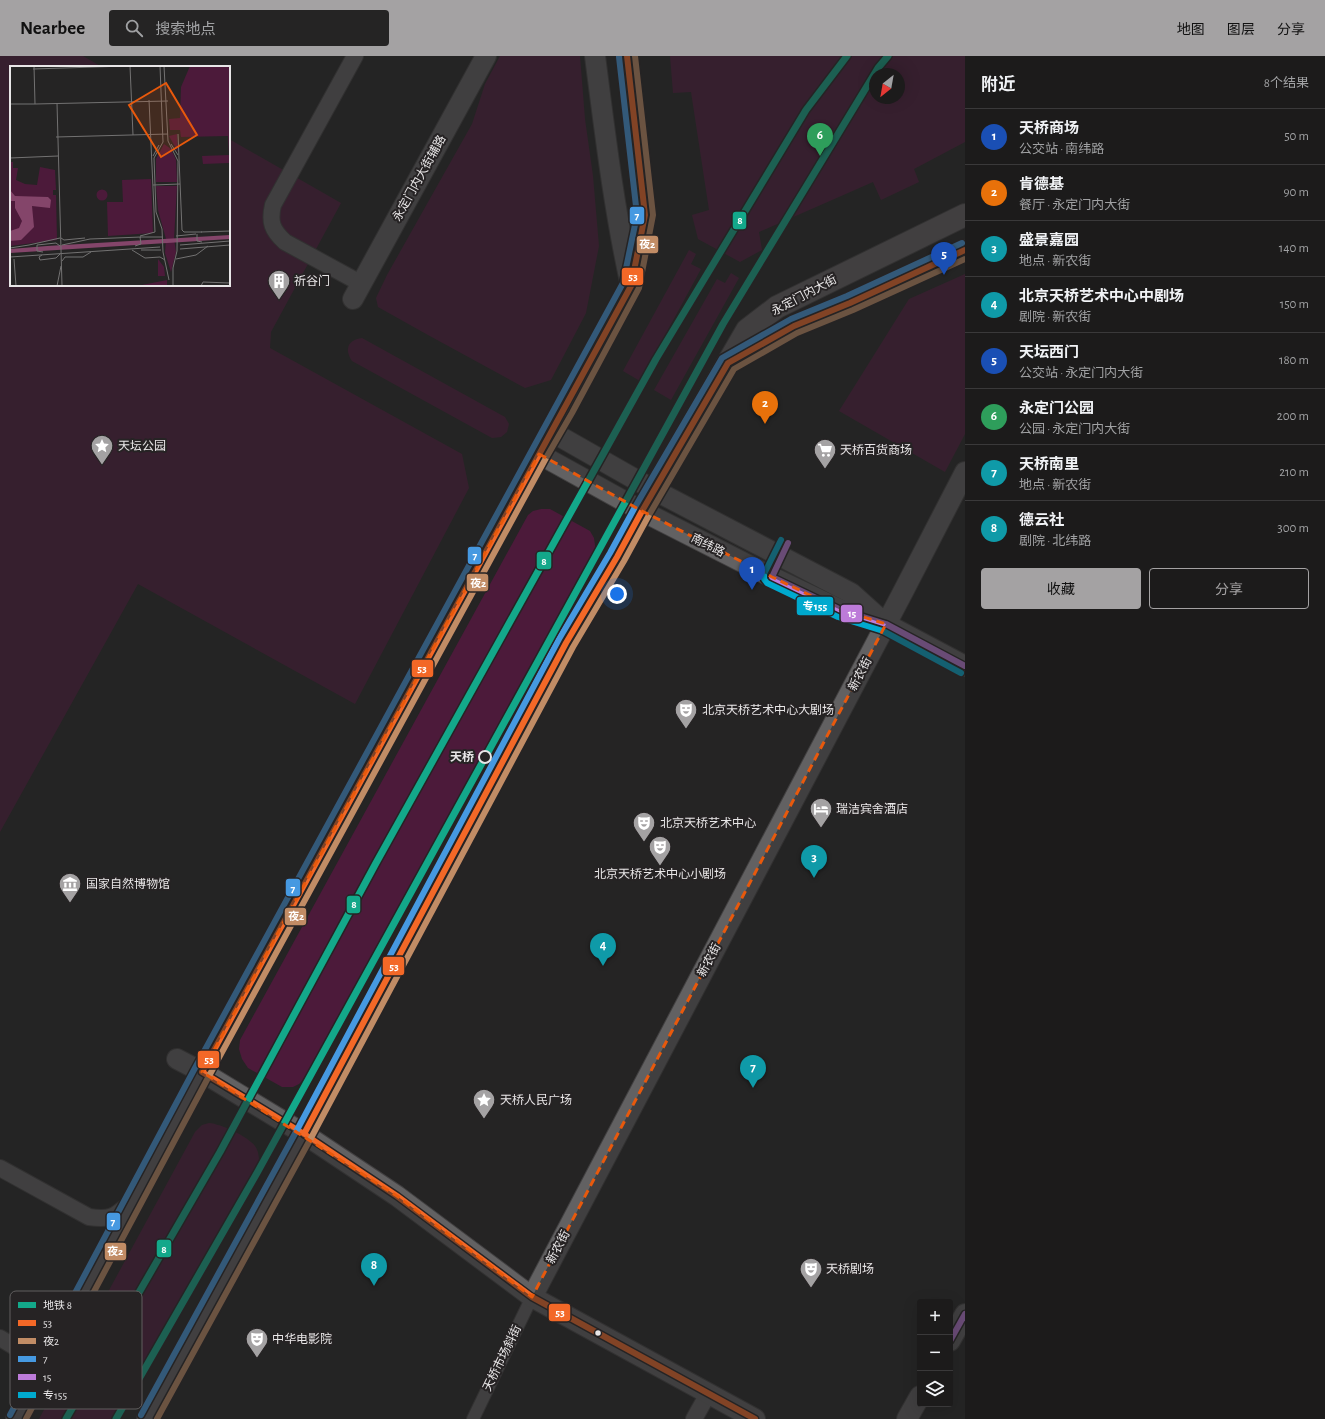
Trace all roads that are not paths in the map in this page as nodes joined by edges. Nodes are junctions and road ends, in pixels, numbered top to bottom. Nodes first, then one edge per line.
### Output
1 (356, 56) edge
2 (486, 56) edge
3 (595, 56) edge
4 (627, 56) edge
5 (965, 215) edge
6 (965, 250) edge
7 (631, 286) junction
8 (358, 292) joint
9 (728, 363) junction
10 (552, 432) junction
11 (539, 454) junction
12 (965, 472) edge
13 (654, 490) junction
14 (642, 511) junction
15 (886, 624) junction
16 (965, 666) edge
17 (177, 1059) dead end
18 (202, 1072) junction
19 (304, 1134) junction
20 (0, 1168) edge
21 (135, 1199) junction
22 (86, 1291) edge
23 (532, 1297) junction
24 (965, 1314) edge
25 (953, 1336) edge
26 (0, 1338) edge
27 (10, 1344) edge
28 (708, 1394) junction
29 (917, 1401) edge
30 (22, 1409) edge
31 (17, 1419) edge
32 (148, 1419) edge
33 (473, 1419) edge
34 (694, 1419) edge
35 (755, 1419) edge
36 (907, 1419) edge

1 - 8 street
2 - 8 street, 永定门内大街辅路
3 - 7 street
4 - 7 main road
5 - 9 main road, 永定门内大街
6 - 9 street
7 - 10 main road
9 - 13 main road, 永定门内大街
10 - 11 main road
10 - 13 street, 南纬路
11 - 14 street, 南纬路
11 - 18 main road
12 - 15 street
13 - 14 main road, 永定门内大街
13 - 15 street, 南纬路
14 - 15 street, 南纬路
14 - 19 main road, 永定门内大街
15 - 16 street, 南纬路
15 - 23 street, 新农街
17 - 18 street
18 - 19 street
18 - 21 main road
19 - 23 street
19 - 32 main road, 永定门内大街
20 - 21 street
21 - 22 main road
23 - 28 street
23 - 33 street, 天桥市场斜街
24 - 25 street
26 - 27 street
28 - 34 street
28 - 35 street
29 - 36 street
30 - 31 main road

